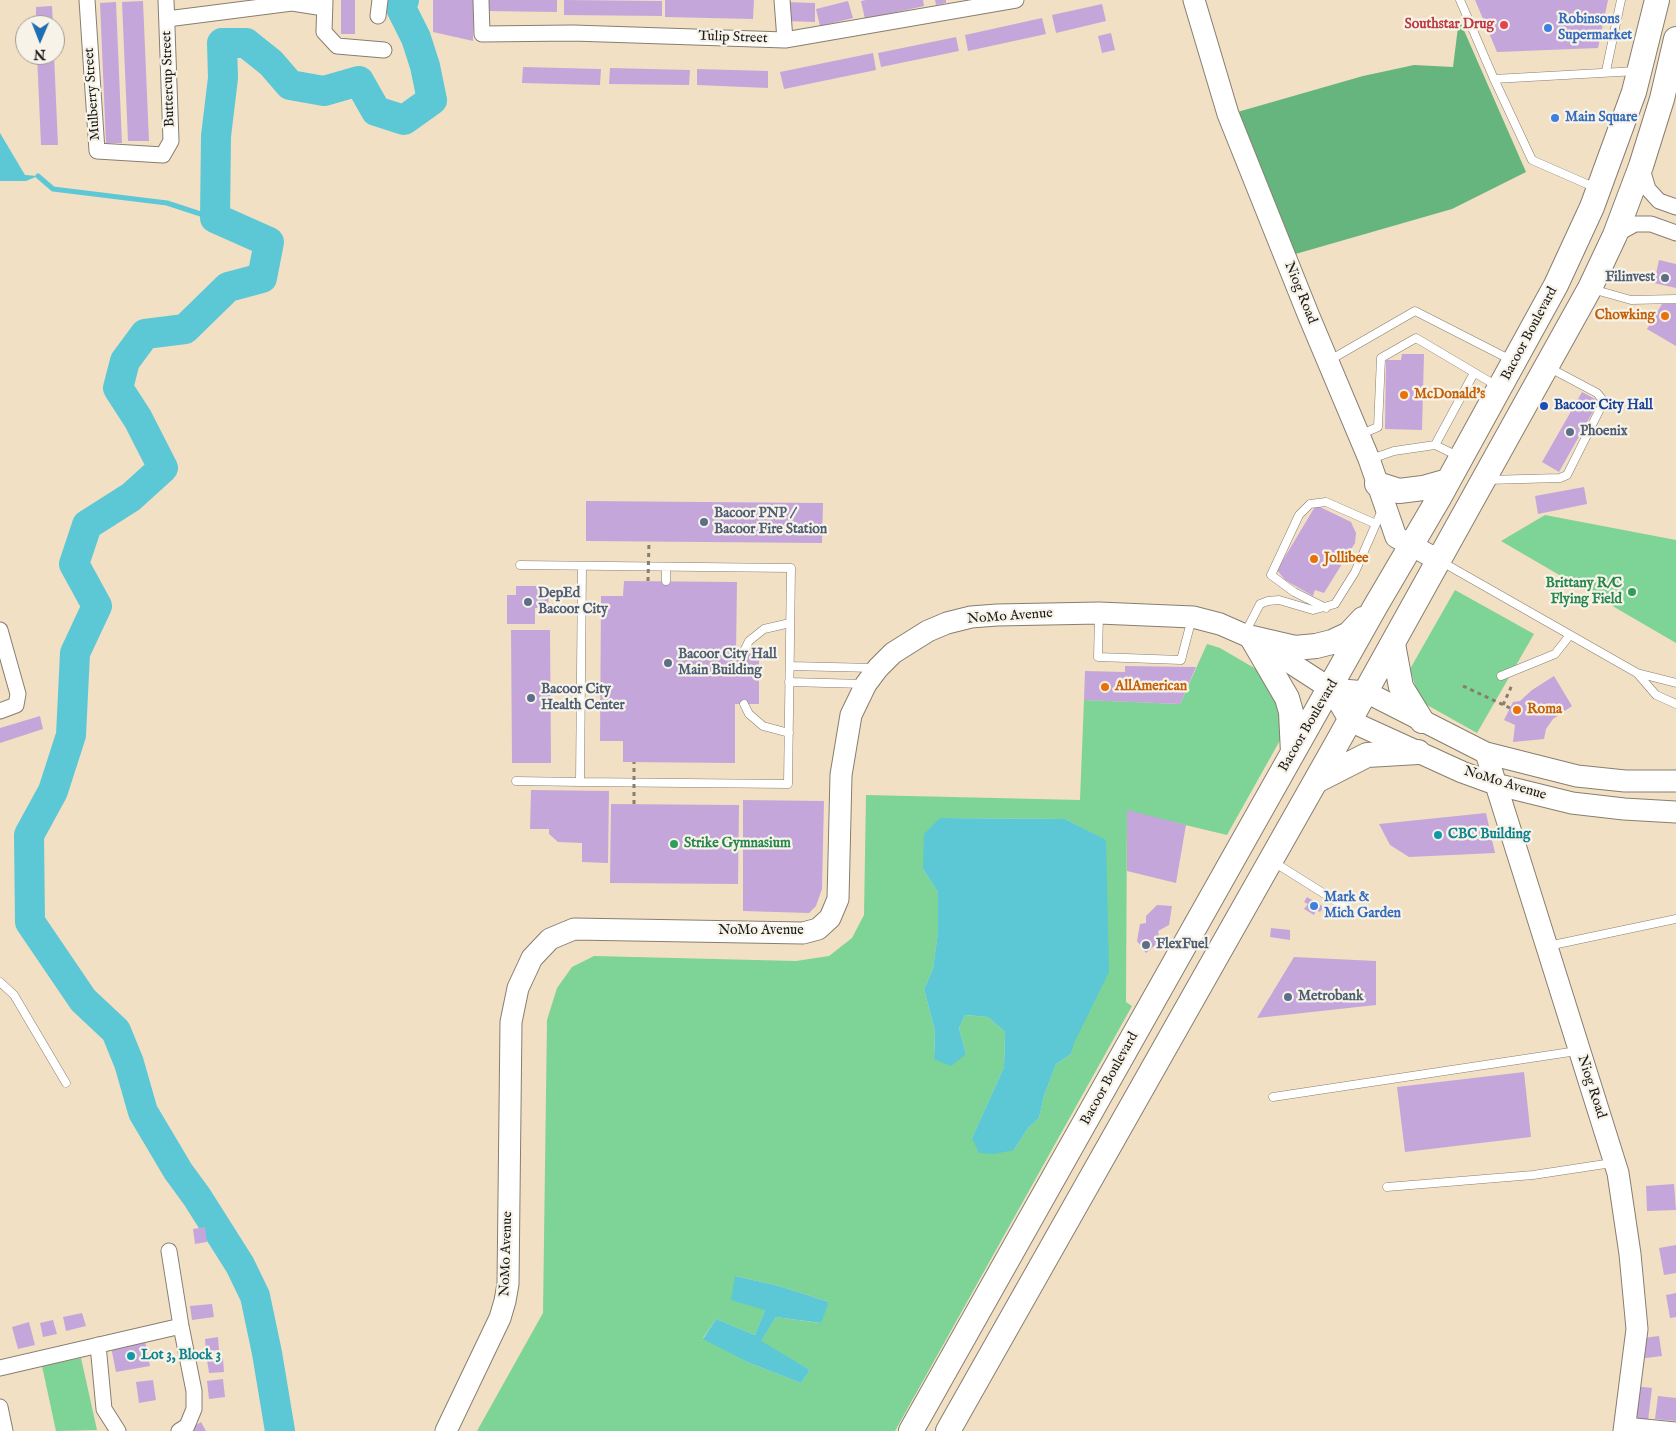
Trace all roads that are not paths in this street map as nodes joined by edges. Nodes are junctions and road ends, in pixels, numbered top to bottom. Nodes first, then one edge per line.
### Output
1 (87, 0) edge
2 (166, 0) edge
3 (380, 0) edge
4 (481, 0) edge
5 (782, 0) edge
6 (1016, 0) edge
7 (1194, 0) edge
8 (1460, 0) edge
9 (1621, 0) edge
10 (1657, 0) edge
11 (324, 4) edge
12 (378, 16) dead end
13 (167, 19) junction
14 (1676, 39) edge
15 (785, 40) junction
16 (384, 50) dead end
17 (1639, 71) junction
18 (1606, 72) junction
19 (1667, 76) junction
20 (1494, 78) junction
21 (163, 155) joint
22 (1641, 166) junction
23 (1599, 190) junction
24 (1676, 207) edge
25 (1676, 233) edge
26 (1615, 235) junction
27 (1590, 288) junction
28 (1676, 299) edge
29 (1328, 362) junction
30 (1515, 362) junction
31 (1548, 367) junction
32 (1474, 373) junction
33 (1500, 388) junction
34 (1359, 435) junction
35 (1435, 445) junction
36 (1462, 458) junction
37 (1369, 459) junction
38 (1485, 480) junction
39 (1448, 481) junction
40 (1381, 494) junction
41 (1376, 524) junction
42 (1412, 545) junction
43 (1440, 561) junction
44 (520, 565) dead end
45 (582, 566) junction
46 (666, 567) junction
47 (666, 581) dead end
48 (1375, 607) junction
49 (1326, 608) junction
50 (1099, 612) junction
51 (1193, 617) junction
52 (790, 624) junction
53 (0, 630) edge
54 (1570, 635) junction
55 (1248, 636) junction
56 (1393, 644) junction
57 (743, 653) dead end
58 (790, 666) junction
59 (1637, 673) junction
60 (872, 676) junction
61 (1501, 676) dead end
62 (789, 682) junction
63 (1676, 683) edge
64 (1330, 689) junction
65 (1366, 692) junction
66 (744, 704) dead end
67 (1676, 704) edge
68 (0, 711) edge
69 (1350, 721) junction
70 (1422, 721) junction
71 (789, 733) junction
72 (1418, 752) junction
73 (1293, 753) junction
74 (1486, 753) junction
75 (516, 781) dead end
76 (1316, 781) junction
77 (1676, 781) edge
78 (580, 782) junction
79 (1495, 784) junction
80 (1676, 812) edge
81 (1271, 860) junction
82 (1347, 908) dead end
83 (1676, 919) edge
84 (1546, 947) junction
85 (0, 982) edge
86 (1579, 1050) junction
87 (66, 1083) dead end
88 (1273, 1097) dead end
89 (1614, 1162) junction
90 (1387, 1186) dead end
91 (169, 1251) dead end
92 (181, 1326) junction
93 (98, 1345) junction
94 (0, 1368) edge
95 (0, 1407) edge
96 (1624, 1428) edge
97 (1676, 1430) edge
98 (5, 1431) edge
99 (118, 1431) edge
100 (179, 1431) edge
101 (446, 1431) edge
102 (912, 1431) edge
103 (948, 1431) edge

1 - 21 street, Mulberry Street
2 - 13 street, Buttercup Street
3 - 12 street
4 - 15 street, Tulip Street
5 - 15 street
6 - 15 street, Tulip Street
7 - 29 street, Niog Road
8 - 20 lane
9 - 18 lane
10 - 17 main road, Bacoor Boulevard
11 - 13 street
11 - 16 street
13 - 21 street, Buttercup Street
14 - 19 main road
17 - 18 lane
17 - 19 main road
17 - 23 main road, Bacoor Boulevard
18 - 20 lane
19 - 22 main road
20 - 23 lane
22 - 24 street
22 - 26 main road
23 - 30 main road, Bacoor Boulevard
25 - 26 street
26 - 27 main road
27 - 28 lane
27 - 31 main road
29 - 30 lane
29 - 34 street, Niog Road
30 - 33 main road, Bacoor Boulevard
31 - 38 main road
31 - 38 lane
32 - 33 lane
32 - 34 lane
32 - 35 lane
33 - 36 main road, Bacoor Boulevard
34 - 37 street, Niog Road
35 - 36 lane
35 - 37 lane
36 - 39 main road, Bacoor Boulevard
37 - 40 street, Niog Road
38 - 43 main road
39 - 40 main road
39 - 42 main road, Bacoor Boulevard
40 - 41 lane
40 - 42 street, Niog Road
41 - 49 lane
41 - 49 lane
42 - 43 street, Niog Road
42 - 48 main road, Bacoor Boulevard
43 - 54 lane
43 - 56 main road
44 - 45 lane
45 - 46 lane
45 - 78 lane
46 - 47 lane
46 - 52 lane
48 - 55 main road
48 - 64 main road, Bacoor Boulevard
49 - 55 lane
50 - 51 street, NoMo Avenue
50 - 51 lane
50 - 60 street, NoMo Avenue
51 - 55 street, NoMo Avenue
52 - 57 lane
52 - 58 lane
53 - 68 street
54 - 59 lane
54 - 61 lane
55 - 64 street, NoMo Avenue
55 - 73 main road
56 - 65 main road
56 - 70 main road
58 - 60 lane
58 - 62 lane
59 - 63 lane
59 - 67 lane
60 - 62 lane
60 - 101 street, NoMo Avenue
62 - 71 lane
64 - 65 street, NoMo Avenue
64 - 69 street, NoMo Avenue
64 - 73 main road, Bacoor Boulevard
65 - 69 main road
65 - 70 street, NoMo Avenue
66 - 71 lane
69 - 72 street, NoMo Avenue
69 - 76 main road
70 - 74 street, NoMo Avenue
71 - 78 lane
72 - 76 main road
72 - 79 street, NoMo Avenue
73 - 102 main road, Bacoor Boulevard
74 - 77 street, NoMo Avenue
74 - 79 street, Niog Road
75 - 78 lane
76 - 81 main road
79 - 80 street, NoMo Avenue
79 - 84 street, Niog Road
81 - 82 lane
81 - 103 main road
83 - 84 lane
84 - 86 street, Niog Road
85 - 87 lane
86 - 88 lane
86 - 89 street, Niog Road
89 - 90 lane
89 - 96 street, Niog Road
91 - 92 street
92 - 93 street
92 - 100 street
93 - 94 street
93 - 99 street
95 - 98 street
96 - 97 street

